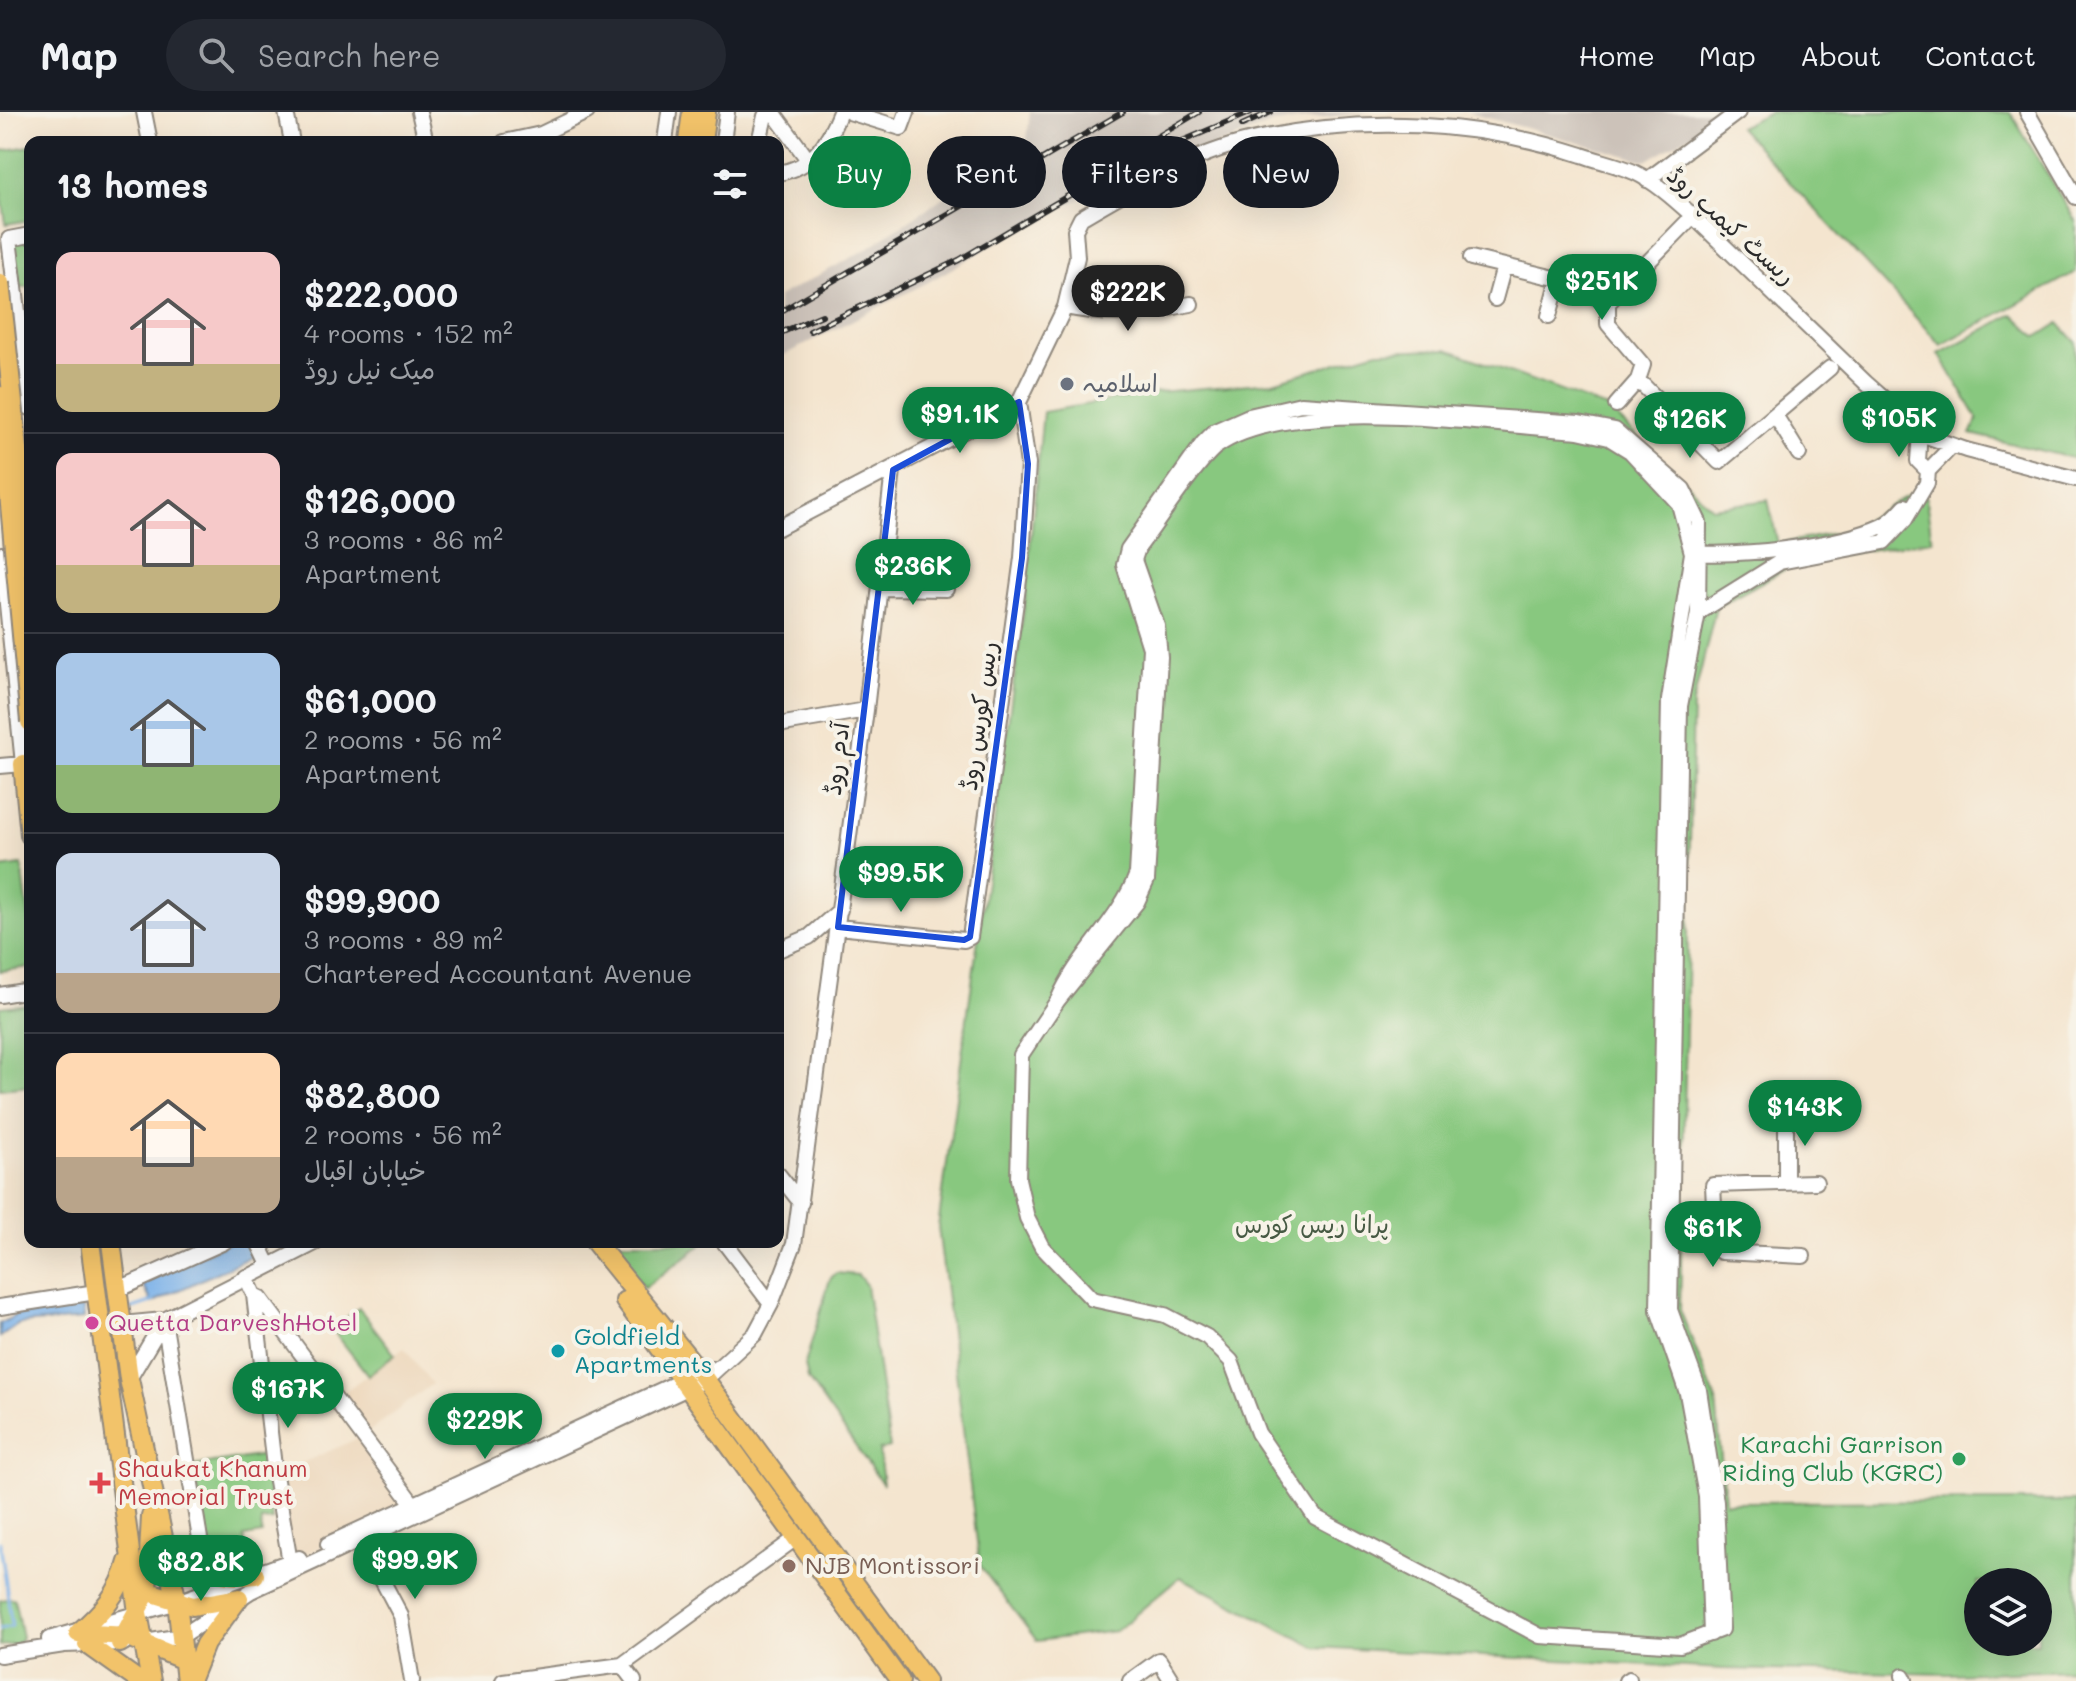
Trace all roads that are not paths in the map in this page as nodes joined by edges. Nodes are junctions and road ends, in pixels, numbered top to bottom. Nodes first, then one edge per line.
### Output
1 (144, 112) edge
2 (286, 112) edge
3 (419, 112) edge
4 (587, 112) edge
5 (669, 112) edge
6 (692, 112) edge
7 (727, 112) edge
8 (772, 112) edge
9 (840, 112) edge
10 (849, 112) edge
11 (907, 112) edge
12 (1738, 112) edge
13 (2027, 112) edge
14 (149, 136) edge
15 (291, 136) edge
16 (425, 136) edge
17 (545, 136) edge
18 (666, 136) edge
19 (689, 136) edge
20 (724, 136) edge
21 (760, 136) edge
22 (830, 136) edge
23 (808, 160) edge
24 (808, 161) edge
25 (784, 171) edge
26 (1647, 180) junction
27 (2076, 197) edge
28 (1693, 216) junction
29 (24, 236) edge
30 (1471, 258) dead end
31 (1504, 266) junction
32 (1559, 279) junction
33 (0, 283) edge
34 (1495, 299) dead end
35 (1608, 303) junction
36 (1191, 304) dead end
37 (1065, 307) junction
38 (1549, 316) dead end
39 (24, 360) edge
40 (1830, 368) dead end
41 (1638, 380) junction
42 (0, 396) edge
43 (1019, 402) junction
44 (1616, 405) dead end
45 (1775, 415) junction
46 (1920, 431) junction
47 (0, 446) edge
48 (1952, 446) junction
49 (1799, 454) dead end
50 (0, 465) edge
51 (893, 470) junction
52 (1928, 477) junction
53 (24, 478) edge
54 (2076, 479) edge
55 (24, 498) edge
56 (24, 503) edge
57 (784, 525) edge
58 (1696, 553) junction
59 (1, 554) edge
60 (24, 557) edge
61 (881, 588) junction
62 (946, 589) dead end
63 (1698, 613) junction
64 (24, 657) edge
65 (866, 710) junction
66 (784, 724) edge
67 (23, 764) junction
68 (0, 766) edge
69 (24, 774) edge
70 (840, 910) junction
71 (838, 927) junction
72 (809, 937) junction
73 (784, 947) edge
74 (834, 948) junction
75 (24, 991) edge
76 (0, 995) edge
77 (1786, 1114) dead end
78 (784, 1182) edge
79 (1816, 1182) dead end
80 (1786, 1183) junction
81 (801, 1203) junction
82 (91, 1248) edge
83 (112, 1248) edge
84 (211, 1248) edge
85 (261, 1248) edge
86 (304, 1248) edge
87 (587, 1248) edge
88 (599, 1248) edge
89 (729, 1248) edge
90 (1803, 1256) dead end
91 (269, 1265) junction
92 (246, 1277) junction
93 (117, 1290) junction
94 (96, 1292) junction
95 (254, 1295) junction
96 (771, 1304) junction
97 (0, 1307) edge
98 (164, 1320) junction
99 (122, 1324) junction
100 (129, 1379) junction
101 (694, 1379) junction
102 (153, 1501) junction
103 (413, 1504) junction
104 (796, 1538) junction
105 (361, 1540) junction
106 (164, 1543) junction
107 (130, 1555) junction
108 (291, 1563) junction
109 (205, 1564) junction
110 (255, 1575) junction
111 (141, 1589) junction
112 (239, 1598) junction
113 (189, 1601) junction
114 (138, 1613) junction
115 (891, 1634) junction
116 (1711, 1634) junction
117 (182, 1636) junction
118 (82, 1639) junction
119 (130, 1640) junction
120 (875, 1647) junction
121 (0, 1649) edge
122 (0, 1655) edge
123 (179, 1657) junction
124 (622, 1665) junction
125 (139, 1681) edge
126 (151, 1681) edge
127 (173, 1681) edge
128 (188, 1681) edge
129 (412, 1681) edge
130 (509, 1681) edge
131 (634, 1681) edge
132 (900, 1681) edge
133 (926, 1681) edge
134 (1130, 1681) edge
135 (1172, 1681) edge

1 - 14 street
2 - 15 street
3 - 16 street
4 - 17 street
5 - 18 street
6 - 19 main road
7 - 20 street
8 - 21 street
8 - 23 street
9 - 22 street
10 - 11 street
12 - 26 street
13 - 27 street
24 - 25 street
26 - 28 street, ریسٹ کیمپ روڈ
26 - 37 street, ریسٹ کیمپ روڈ
28 - 35 street
28 - 46 street, ریسٹ کیمپ روڈ
29 - 39 street
30 - 31 street
31 - 32 street
31 - 34 street
32 - 35 street
32 - 38 street
33 - 56 main road, bridge
35 - 41 street
36 - 37 street
37 - 43 street
40 - 45 street
41 - 44 street
41 - 45 street
42 - 64 main road, bridge
43 - 51 street
43 - 71 street, ریس کورس روڈ
45 - 49 street
46 - 48 street, ریسٹ کیمپ روڈ
46 - 52 street
47 - 53 main road, bridge
48 - 52 street
48 - 54 street, ریسٹ کیمپ روڈ
50 - 55 main road, bridge
51 - 57 street
51 - 61 street, آدم روڈ
52 - 58 street
52 - 63 street
58 - 63 street
58 - 116 street
58 - 116 street
59 - 60 street
59 - 67 street
61 - 62 street
61 - 65 street, آدم روڈ
63 - 116 street
65 - 66 street
65 - 70 street, آدم روڈ
67 - 68 street
67 - 69 main road
70 - 71 street, آدم روڈ
70 - 72 street
71 - 74 street, آدم روڈ
72 - 73 street
72 - 74 street
74 - 81 street, آدم روڈ
75 - 76 street
77 - 80 street
78 - 81 street
79 - 80 street
80 - 90 street
81 - 96 street, آدم روڈ
82 - 94 main road
83 - 93 main road
84 - 93 street
85 - 91 street
86 - 91 street
87 - 101 main road
88 - 101 main road
89 - 96 street
91 - 92 street
92 - 95 street
92 - 98 street
93 - 99 main road
94 - 97 street
94 - 107 main road
95 - 103 street
95 - 108 street
96 - 101 street, آدم روڈ
98 - 99 street
98 - 100 street
98 - 109 street
99 - 100 main road
100 - 102 main road
101 - 103 street
101 - 104 main road
101 - 105 street
101 - 115 main road
102 - 106 main road
102 - 111 main road
103 - 108 street
104 - 120 main road
104 - 124 street
105 - 108 street
105 - 129 street
106 - 109 main road
106 - 113 main road
107 - 111 main road
107 - 118 main road
108 - 109 street
108 - 110 street
108 - 112 street
109 - 110 main road
110 - 113 street
111 - 113 main road
111 - 114 main road
112 - 113 main road
112 - 117 street
112 - 128 main road
113 - 114 street
113 - 117 main road
114 - 118 street
114 - 119 main road
115 - 120 main road
115 - 133 main road
117 - 119 street
117 - 123 main road
118 - 119 main road
118 - 121 street
118 - 122 street
118 - 125 main road
119 - 123 main road
119 - 126 main road
120 - 132 main road
123 - 127 main road
123 - 128 main road
124 - 130 street
124 - 131 street
134 - 135 street

